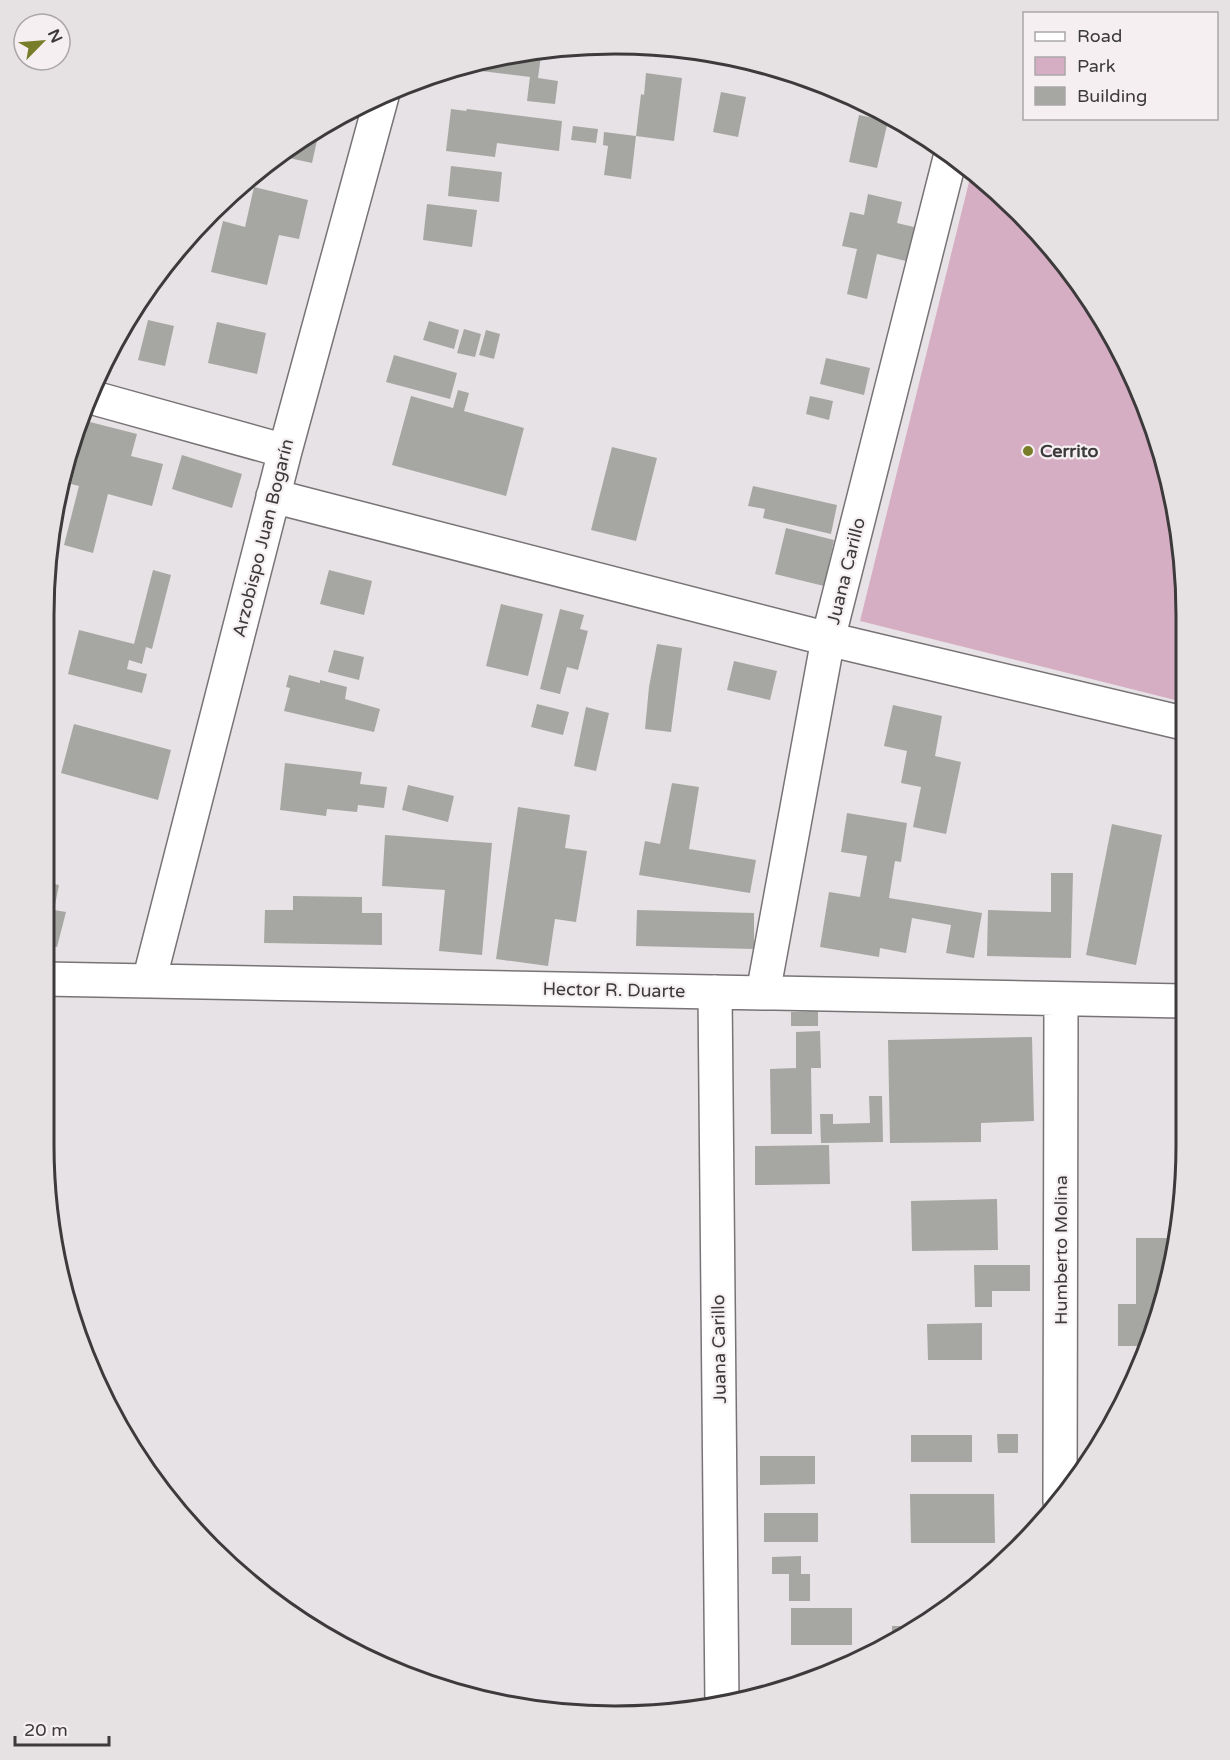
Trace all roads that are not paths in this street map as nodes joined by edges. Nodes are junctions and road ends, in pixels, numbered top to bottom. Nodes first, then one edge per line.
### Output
1 (378, 107) edge
2 (948, 164) edge
3 (97, 399) edge
4 (285, 451) junction
5 (273, 496) junction
6 (828, 639) junction
7 (1176, 721) edge
8 (54, 979) edge
9 (149, 981) junction
10 (715, 992) junction
11 (763, 993) junction
12 (1061, 999) junction
13 (1176, 1001) edge
14 (1060, 1487) edge
15 (723, 1695) edge

1 - 4 street, Arzobispo Juan Bogarín
2 - 6 street, Juana Carillo
3 - 4 street
4 - 5 street, Arzobispo Juan Bogarín
5 - 6 street
5 - 9 street, Arzobispo Juan Bogarín
6 - 7 street
6 - 11 street, Juana Carillo
8 - 9 street, Hector R. Duarte
9 - 10 street, Hector R. Duarte
10 - 11 street, Hector R. Duarte
10 - 15 street, Juana Carillo
11 - 12 street, Hector R. Duarte
12 - 13 street, Hector R. Duarte
12 - 14 street, Humberto Molina

